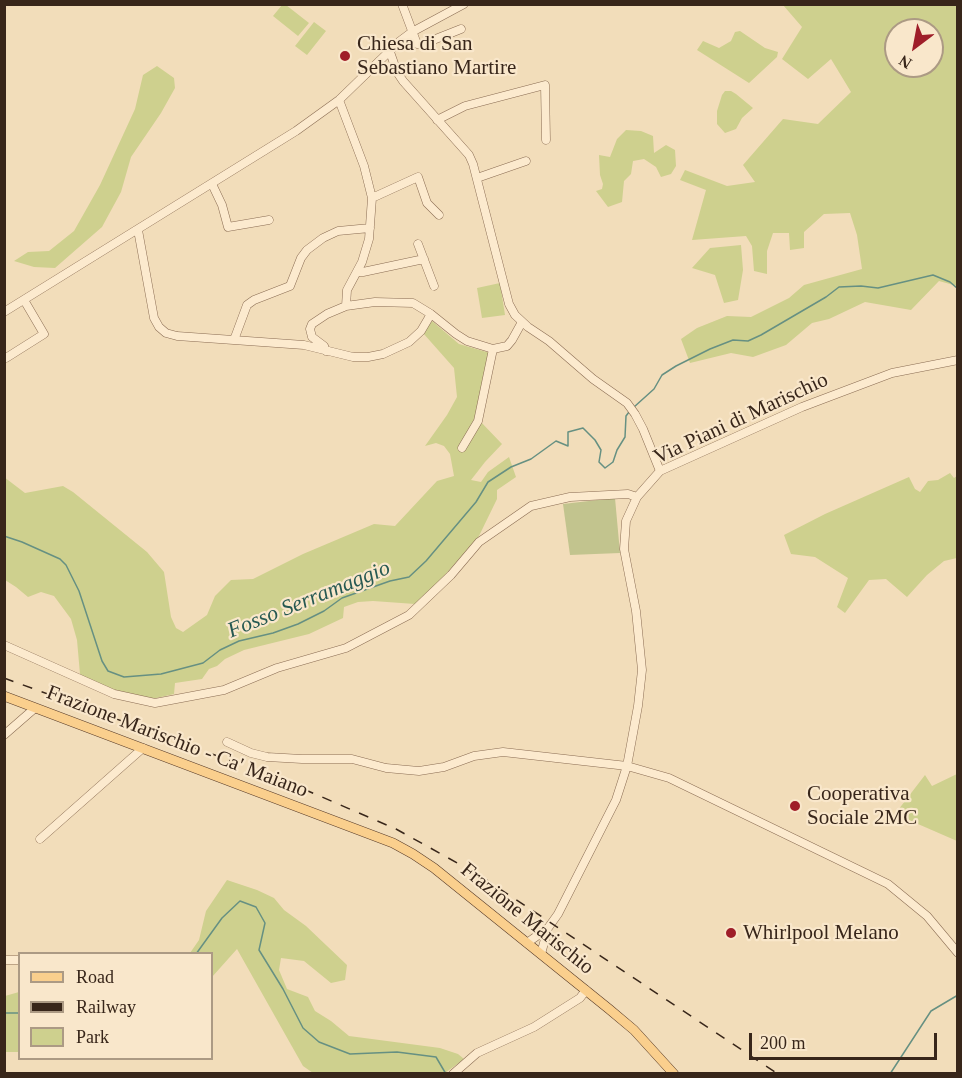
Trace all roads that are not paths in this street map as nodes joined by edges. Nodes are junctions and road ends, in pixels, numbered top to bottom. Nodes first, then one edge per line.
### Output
1 (402, 4) edge
2 (464, 4) edge
3 (461, 29) dead end
4 (412, 32) junction
5 (390, 52) junction
6 (339, 100) junction
7 (437, 120) junction
8 (546, 141) dead end
9 (526, 161) dead end
10 (477, 178) junction
11 (212, 184) junction
12 (372, 198) junction
13 (439, 215) dead end
14 (269, 220) dead end
15 (370, 228) junction
16 (138, 230) junction
17 (418, 244) dead end
18 (424, 259) junction
19 (357, 272) junction
20 (434, 286) dead end
21 (24, 300) junction
22 (346, 306) junction
23 (4, 312) edge
24 (431, 314) junction
25 (522, 322) junction
26 (234, 340) junction
27 (493, 349) junction
28 (326, 351) junction
29 (6, 358) edge
30 (957, 360) edge
31 (462, 448) dead end
32 (660, 471) junction
33 (637, 497) junction
34 (4, 645) edge
35 (4, 696) edge
36 (35, 708) junction
37 (4, 735) edge
38 (227, 742) dead end
39 (143, 748) junction
40 (627, 766) junction
41 (337, 822) joint
42 (40, 839) dead end
43 (548, 928) junction
44 (527, 943) junction
45 (957, 953) edge
46 (541, 954) junction
47 (586, 990) junction
48 (454, 1073) edge
49 (674, 1074) edge

1 - 4 street
2 - 4 street
3 - 4 street
4 - 5 street
5 - 6 street
5 - 7 street
6 - 11 street
6 - 12 street
7 - 8 street
7 - 10 street
9 - 10 street
10 - 25 street
11 - 14 street
11 - 16 street
12 - 13 street
12 - 15 street
15 - 19 street
15 - 26 street
16 - 21 street
16 - 26 street
17 - 18 street
18 - 19 street
18 - 20 street
19 - 22 street
21 - 23 street
21 - 29 street
22 - 24 street
22 - 28 street
24 - 27 street
24 - 28 street
25 - 27 street
25 - 32 street
26 - 28 street
27 - 31 street
30 - 32 street, Via Piani di Marischio
32 - 33 street, Via Piani di Marischio
33 - 34 street
33 - 40 street, Via Piani di Marischio
35 - 36 main road, Frazione Marischio - Ca' Maiano
36 - 37 street
36 - 39 main road, Frazione Marischio - Ca' Maiano
38 - 40 street
39 - 41 main road, Frazione Marischio - Ca' Maiano
39 - 42 street
40 - 43 street, Via Piani di Marischio
40 - 45 street
41 - 44 main road, Frazione Marischio
43 - 44 street
43 - 46 street
44 - 46 main road, Frazione Marischio
46 - 47 main road, Frazione Marischio
47 - 48 street
47 - 49 main road, Frazione Marischio

